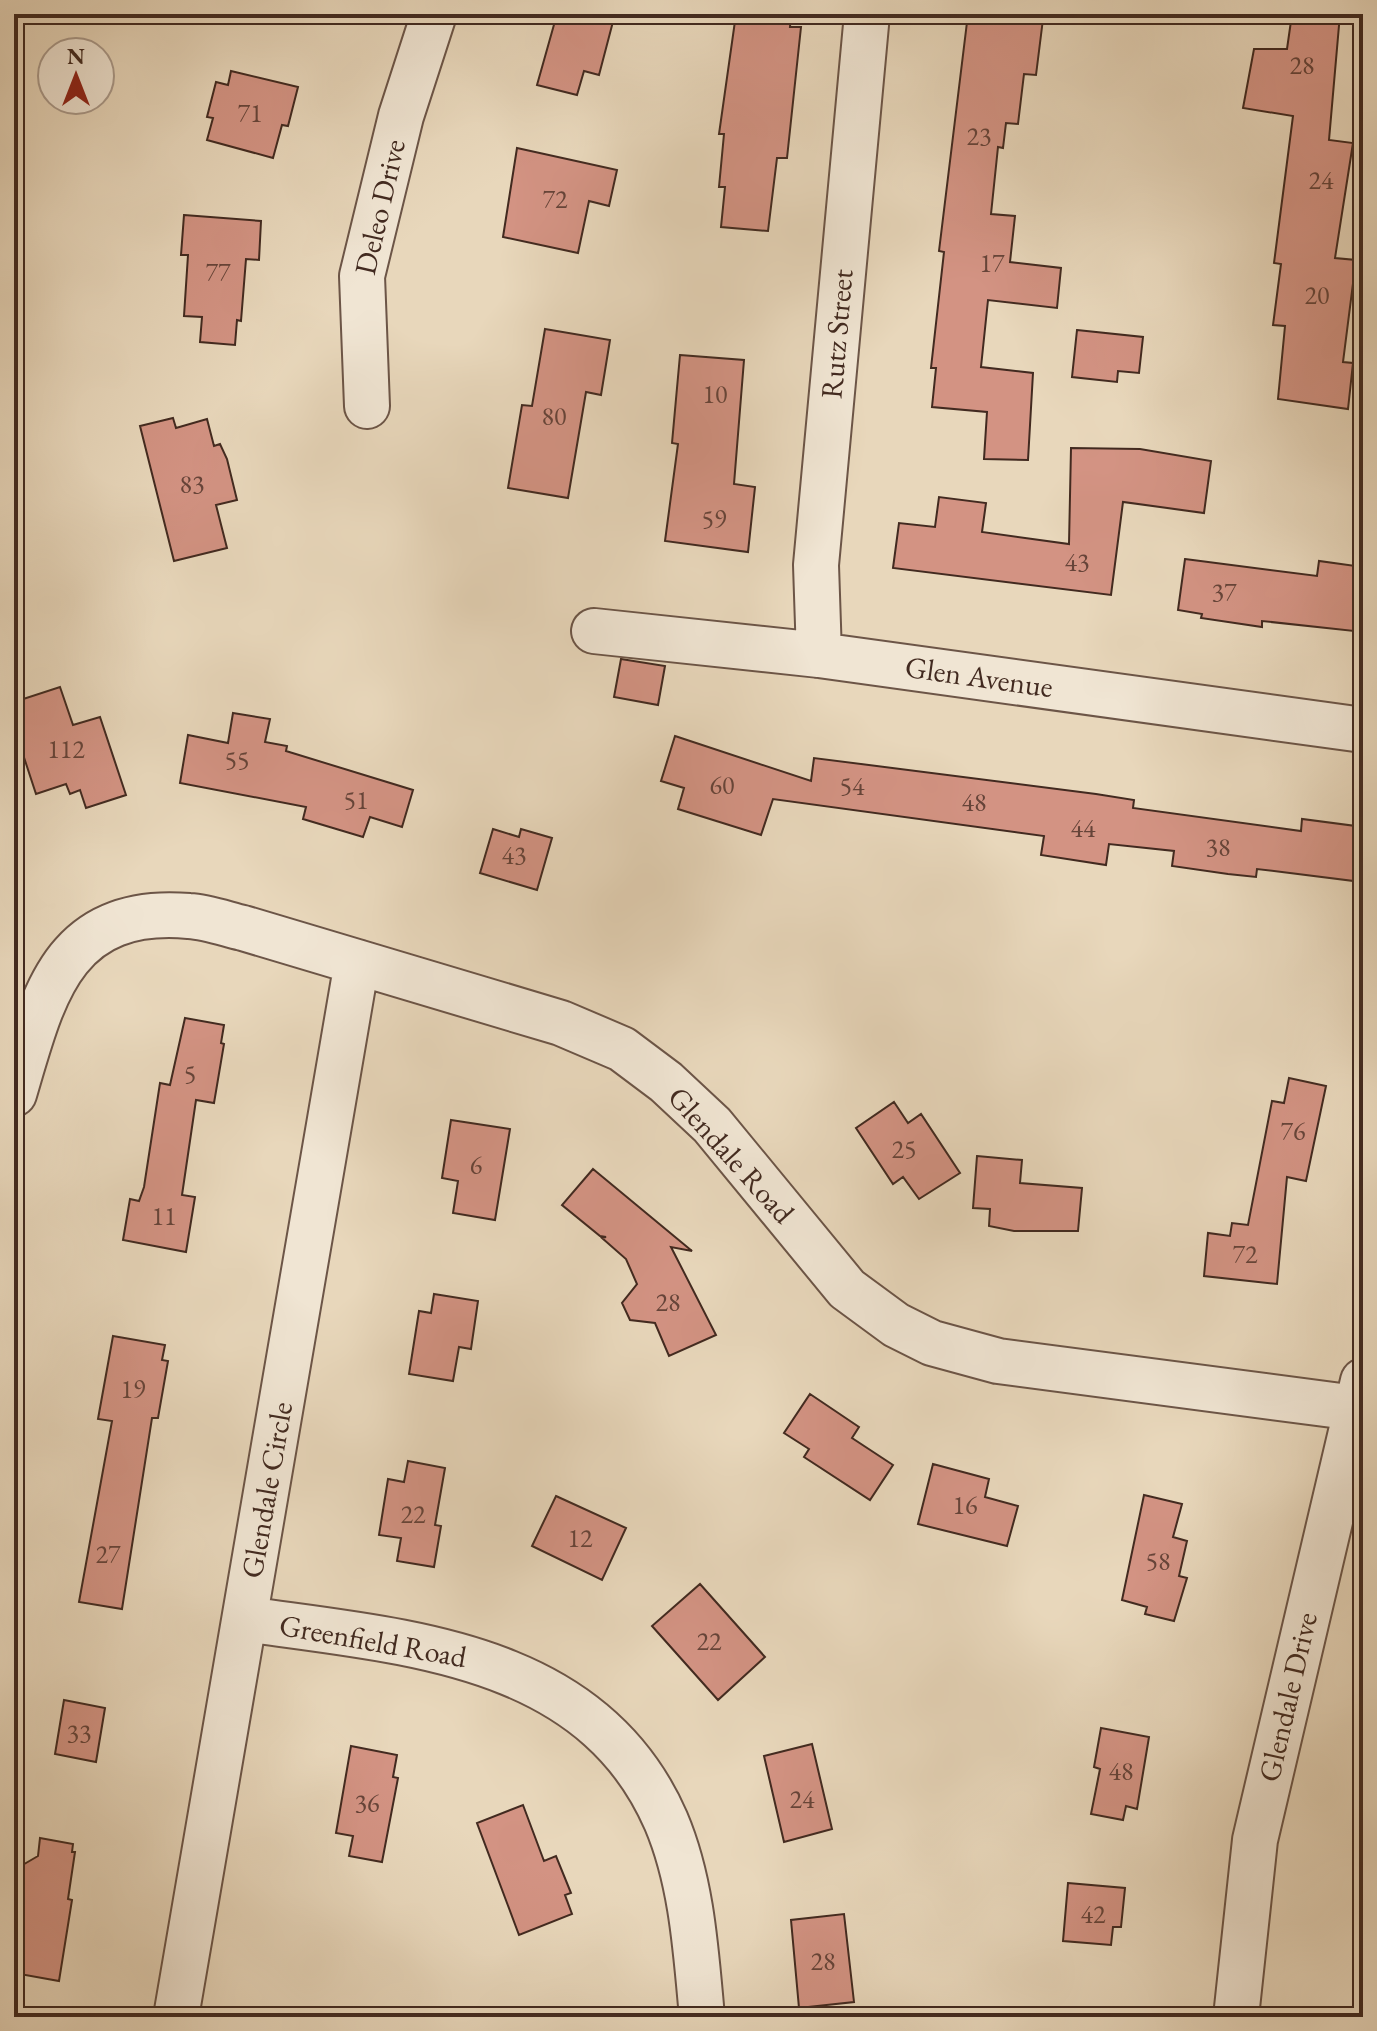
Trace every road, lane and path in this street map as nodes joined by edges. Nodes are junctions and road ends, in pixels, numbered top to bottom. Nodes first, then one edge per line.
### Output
1 (434, 14) edge
2 (867, 14) edge
3 (367, 406) dead end
4 (594, 631) dead end
5 (819, 655) junction
6 (1363, 730) edge
7 (357, 962) junction
8 (14, 1094) edge
9 (1360, 1394) edge
10 (245, 1619) junction
11 (176, 2017) edge
12 (702, 2017) edge
13 (1236, 2017) edge

1 - 3 street, Deleo Drive
2 - 5 street, Rutz Street
4 - 5 street, Glen Avenue
5 - 6 street, Glen Avenue
7 - 8 street, Glendale Road
7 - 9 street, Glendale Road
7 - 10 street, Glendale Circle
9 - 13 street, Glendale Drive
10 - 11 street, Glendale Circle
10 - 12 street, Greenfield Road

